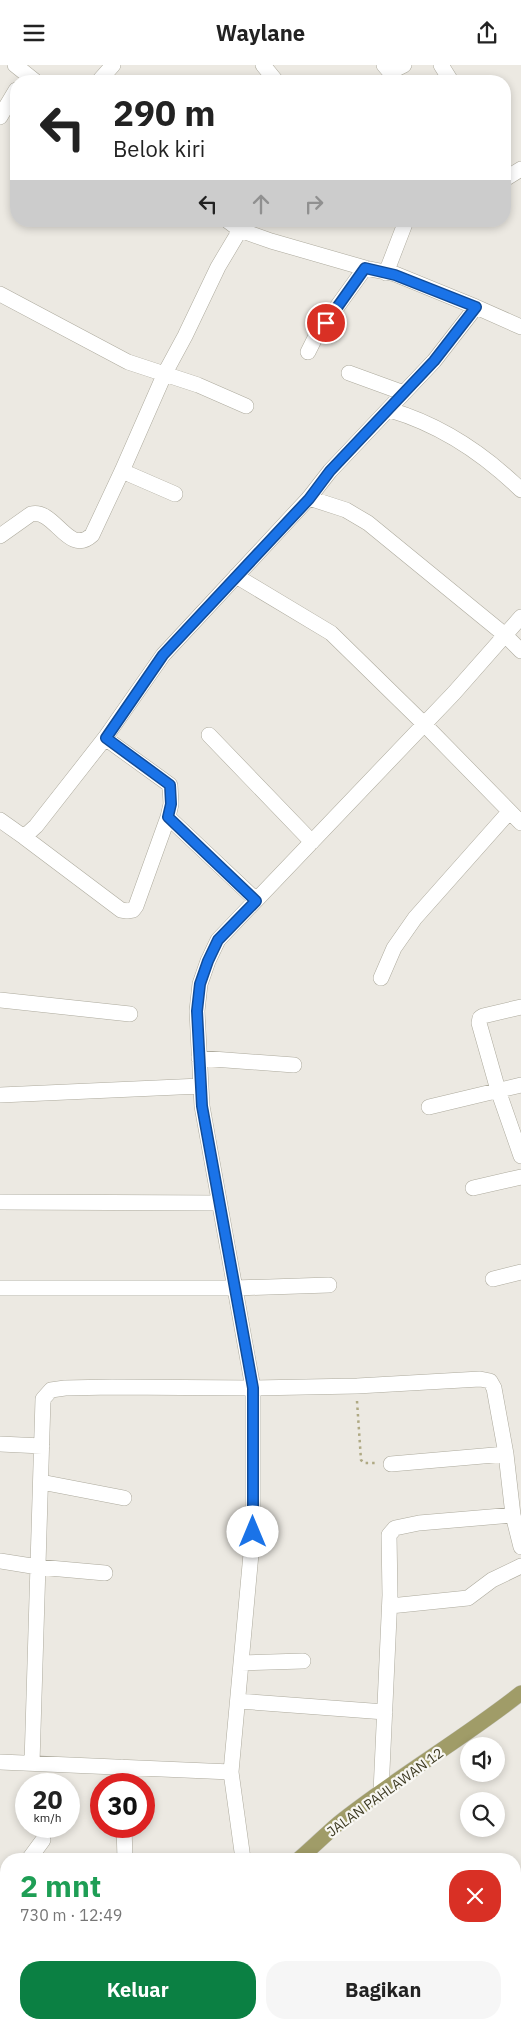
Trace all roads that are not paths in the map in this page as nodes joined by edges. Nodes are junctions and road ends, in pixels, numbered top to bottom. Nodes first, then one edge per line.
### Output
1 (113, 65) edge
2 (263, 65) edge
3 (404, 65) edge
4 (388, 73) edge
5 (104, 75) edge
6 (271, 75) edge
7 (10, 100) edge
8 (0, 117) edge
9 (238, 227) edge
10 (248, 227) edge
11 (404, 227) edge
12 (365, 268) junction
13 (386, 273) junction
14 (0, 294) edge
15 (476, 307) junction
16 (521, 327) edge
17 (308, 352) dead end
18 (165, 373) junction
19 (349, 373) dead end
20 (404, 393) junction
21 (246, 406) dead end
22 (390, 410) junction
23 (122, 471) junction
24 (521, 490) edge
25 (175, 494) dead end
26 (309, 499) junction
27 (0, 536) edge
28 (236, 576) junction
29 (521, 617) edge
30 (505, 635) junction
31 (521, 651) edge
32 (424, 724) junction
33 (209, 735) dead end
34 (106, 738) junction
35 (509, 812) junction
36 (168, 817) junction
37 (0, 820) edge
38 (521, 823) edge
39 (24, 837) junction
40 (312, 842) junction
41 (256, 901) junction
42 (382, 978) dead end
43 (0, 1000) edge
44 (521, 1007) edge
45 (130, 1014) dead end
46 (199, 1058) junction
47 (294, 1065) dead end
48 (521, 1085) edge
49 (201, 1086) junction
50 (498, 1090) junction
51 (0, 1095) edge
52 (429, 1107) dead end
53 (521, 1156) edge
54 (521, 1177) edge
55 (473, 1188) dead end
56 (0, 1202) edge
57 (220, 1203) junction
58 (521, 1272) edge
59 (493, 1279) dead end
60 (329, 1285) dead end
61 (0, 1288) edge
62 (235, 1288) junction
63 (253, 1388) junction
64 (0, 1444) edge
65 (42, 1446) junction
66 (506, 1454) junction
67 (391, 1463) road end
68 (41, 1483) junction
69 (124, 1498) dead end
70 (513, 1515) junction
71 (521, 1547) edge
72 (0, 1561) edge
73 (521, 1566) edge
74 (38, 1567) junction
75 (105, 1573) dead end
76 (390, 1606) junction
77 (303, 1661) dead end
78 (242, 1663) junction
79 (521, 1693) edge
80 (238, 1701) junction
81 (385, 1712) junction
82 (0, 1762) edge
83 (32, 1763) junction
84 (122, 1767) junction
85 (231, 1772) junction
86 (122, 1773) edge
87 (381, 1792) junction
88 (124, 1838) edge
89 (43, 1839) dead end
90 (33, 1853) edge
91 (125, 1853) edge
92 (241, 1853) edge
93 (306, 1853) edge

1 - 5 street
2 - 6 street
3 - 4 street
7 - 8 street
9 - 18 street
10 - 12 street
11 - 13 street
12 - 13 street
12 - 17 street
13 - 15 street
14 - 18 street
15 - 16 street
15 - 20 street
18 - 21 street
18 - 23 street
19 - 20 street
20 - 22 street
22 - 24 street
22 - 26 street
23 - 25 street
23 - 27 street
26 - 28 street
26 - 30 street
28 - 32 street
28 - 34 street
29 - 30 street
30 - 31 street
30 - 32 street
32 - 35 street
32 - 40 street
33 - 40 street
34 - 36 street
34 - 39 street
35 - 38 street
35 - 42 street
36 - 39 street
36 - 41 street
37 - 39 street
40 - 41 street
41 - 46 street
43 - 45 street
44 - 50 street
46 - 47 street
46 - 49 street
48 - 50 street
49 - 51 street
49 - 57 street
50 - 52 street
50 - 53 street
54 - 55 street
56 - 57 street
57 - 62 street
58 - 59 street
60 - 62 street
61 - 62 street
62 - 63 street
63 - 65 street
63 - 66 street
63 - 78 street
64 - 65 street
65 - 68 street
66 - 67 street
66 - 70 street
68 - 69 street
68 - 74 street
70 - 71 street
70 - 76 street
72 - 74 street
73 - 76 street
74 - 75 street
74 - 83 street
76 - 81 street
77 - 78 street
78 - 80 street
79 - 87 main road, JALAN PAHLAWAN 12
80 - 81 street
80 - 85 street
81 - 87 street
82 - 83 street
83 - 84 street
84 - 85 street
84 - 86 street
85 - 92 street
87 - 93 main road, JALAN PAHLAWAN 12
88 - 91 street
89 - 90 street

